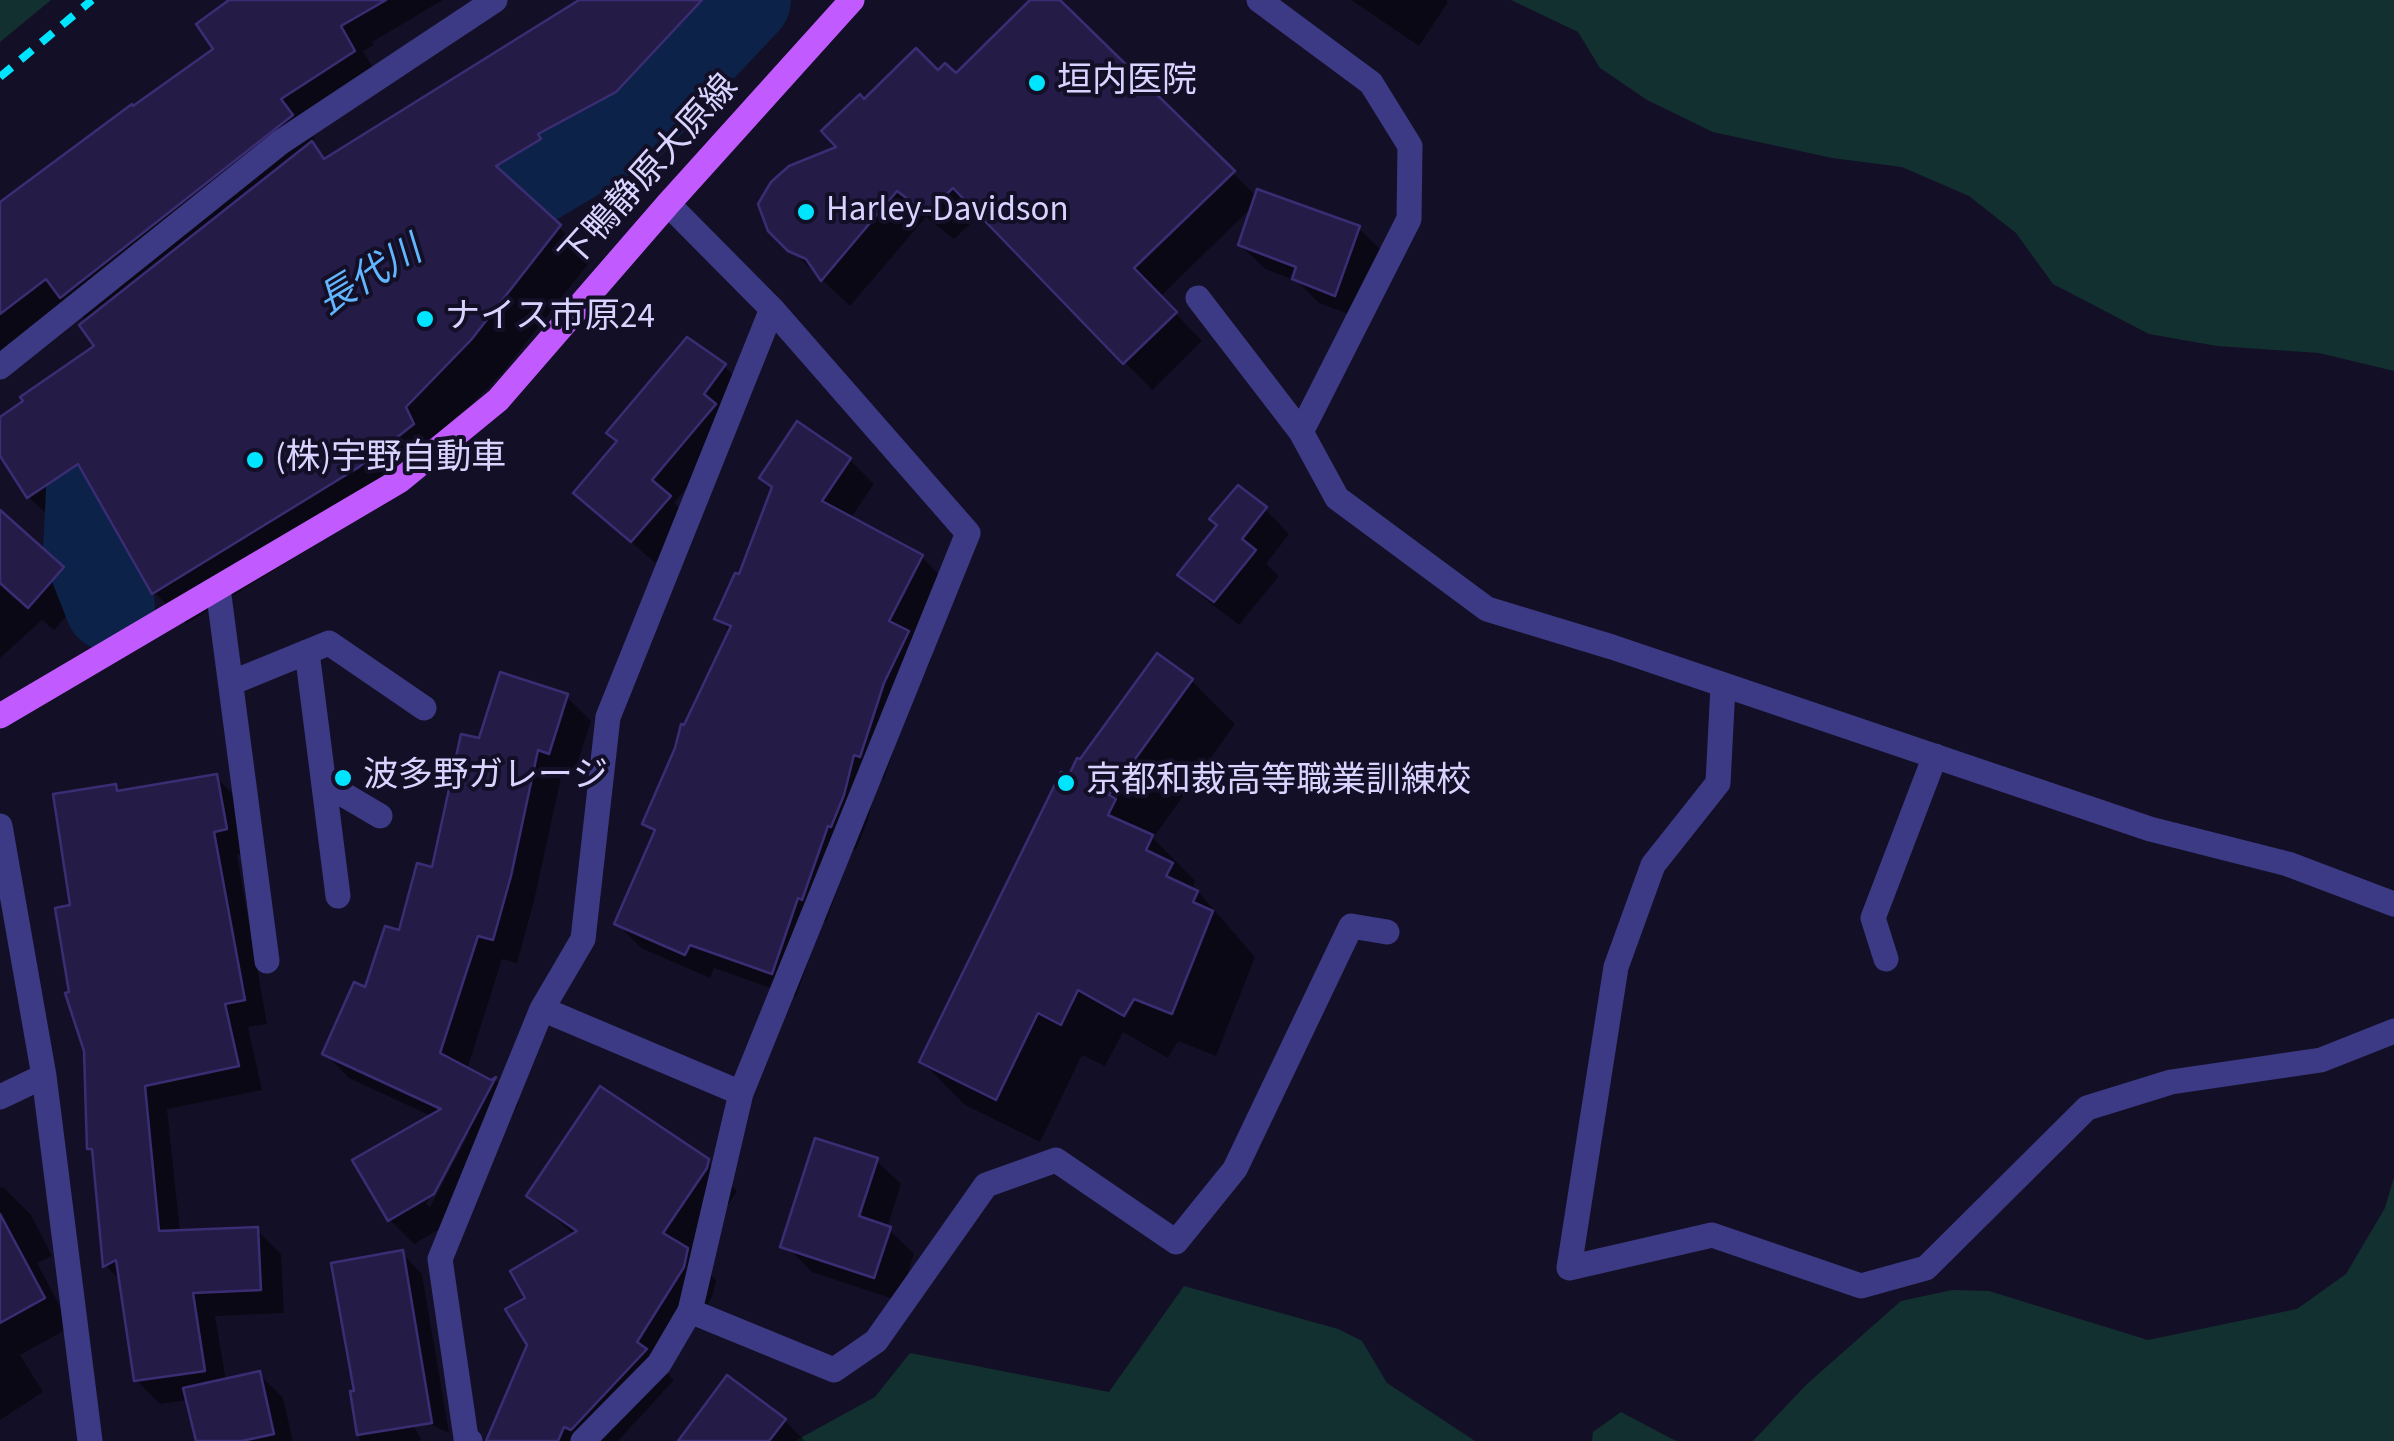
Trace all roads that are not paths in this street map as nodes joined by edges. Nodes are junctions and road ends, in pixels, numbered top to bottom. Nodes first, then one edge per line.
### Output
1 (494, 0) edge
2 (852, 0) edge
3 (1259, 0) edge
4 (668, 204) junction
5 (1198, 298) dead end
6 (772, 309) junction
7 (0, 367) edge
8 (1301, 432) junction
9 (218, 588) junction
10 (307, 652) junction
11 (230, 683) junction
12 (1723, 686) junction
13 (424, 708) dead end
14 (0, 716) edge
15 (1935, 756) junction
16 (324, 783) junction
17 (380, 816) dead end
18 (0, 826) edge
19 (338, 896) dead end
20 (2394, 904) edge
21 (1387, 932) dead end
22 (1886, 959) dead end
23 (267, 961) dead end
24 (542, 1009) junction
25 (2394, 1031) edge
26 (44, 1076) junction
27 (741, 1092) junction
28 (0, 1097) edge
29 (690, 1311) junction
30 (90, 1441) edge
31 (470, 1441) edge
32 (583, 1441) edge

1 - 7 street
2 - 4 main road, 下鴨静原大原線
3 - 8 street
4 - 6 street
4 - 9 main road, 下鴨静原大原線
5 - 8 street
6 - 24 street
6 - 27 street
8 - 12 street
9 - 11 street
9 - 14 main road, 下鴨静原大原線
10 - 11 street
10 - 13 street
10 - 16 street
11 - 23 street
12 - 15 street
12 - 25 street
15 - 20 street
15 - 22 street
16 - 17 street
16 - 19 street
18 - 26 street
21 - 29 street
24 - 27 street
24 - 31 street
26 - 28 street
26 - 30 street
27 - 29 street
29 - 32 street

